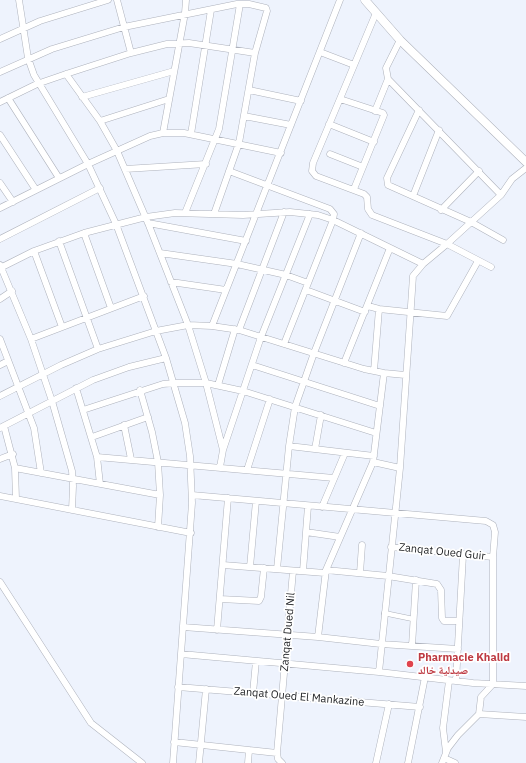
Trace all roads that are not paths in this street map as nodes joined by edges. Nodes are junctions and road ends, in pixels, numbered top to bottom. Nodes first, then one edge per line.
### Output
1 (19, 0) edge
2 (108, 0) edge
3 (117, 0) edge
4 (186, 0) edge
5 (340, 0) edge
6 (365, 0) edge
7 (240, 4) junction
8 (211, 10) junction
9 (185, 13) junction
10 (376, 13) junction
11 (124, 27) junction
12 (23, 28) junction
13 (0, 39) edge
14 (400, 40) junction
15 (180, 43) junction
16 (206, 45) junction
17 (233, 50) junction
18 (320, 52) junction
19 (131, 53) junction
20 (255, 53) junction
21 (28, 58) junction
22 (354, 65) junction
23 (174, 71) junction
24 (0, 72) edge
25 (66, 74) junction
26 (388, 79) junction
27 (38, 84) junction
28 (249, 90) junction
29 (82, 97) junction
30 (8, 98) junction
31 (169, 99) junction
32 (340, 99) junction
33 (301, 101) junction
34 (0, 102) edge
35 (375, 110) junction
36 (419, 110) junction
37 (244, 116) junction
38 (100, 121) junction
39 (329, 124) junction
40 (291, 125) junction
41 (439, 130) junction
42 (163, 133) junction
43 (191, 134) junction
44 (0, 135) edge
45 (216, 139) junction
46 (374, 142) junction
47 (239, 143) junction
48 (117, 151) junction
49 (281, 152) junction
50 (330, 154) dead end
51 (526, 162) edge
52 (88, 164) junction
53 (206, 164) junction
54 (363, 167) junction
55 (526, 168) edge
56 (124, 169) junction
57 (229, 171) junction
58 (479, 171) junction
59 (59, 178) junction
60 (0, 182) edge
61 (268, 186) junction
62 (100, 188) junction
63 (354, 189) junction
64 (36, 190) junction
65 (501, 195) junction
66 (413, 196) junction
67 (13, 202) junction
68 (0, 208) edge
69 (441, 210) junction
70 (284, 212) junction
71 (186, 213) junction
72 (214, 214) junction
73 (257, 214) junction
74 (310, 214) junction
75 (147, 220) junction
76 (333, 220) junction
77 (471, 222) junction
78 (116, 224) junction
79 (84, 232) junction
80 (361, 233) junction
81 (0, 239) edge
82 (503, 240) dead end
83 (58, 241) junction
84 (246, 241) junction
85 (447, 244) junction
86 (390, 248) junction
87 (34, 251) junction
88 (160, 253) junction
89 (478, 261) junction
90 (237, 264) junction
91 (423, 264) junction
92 (0, 267) edge
93 (491, 267) dead end
94 (262, 270) junction
95 (286, 275) junction
96 (171, 282) junction
97 (308, 283) junction
98 (226, 290) junction
99 (306, 290) junction
100 (12, 291) junction
101 (144, 296) junction
102 (0, 299) edge
103 (335, 301) junction
104 (111, 308) junction
105 (367, 309) junction
106 (379, 309) junction
107 (411, 313) junction
108 (87, 318) junction
109 (188, 325) junction
110 (212, 326) junction
111 (62, 327) junction
112 (156, 330) junction
113 (237, 330) junction
114 (261, 337) junction
115 (0, 338) edge
116 (31, 339) junction
117 (284, 344) junction
118 (98, 349) junction
119 (314, 353) junction
120 (166, 358) junction
121 (8, 361) junction
122 (344, 362) junction
123 (0, 365) edge
124 (252, 365) junction
125 (374, 371) junction
126 (384, 373) junction
127 (43, 374) junction
128 (405, 375) junction
129 (175, 382) junction
130 (304, 382) junction
131 (206, 383) junction
132 (218, 385) junction
133 (18, 387) junction
134 (76, 388) junction
135 (140, 390) junction
136 (243, 391) junction
137 (0, 396) edge
138 (270, 399) junction
139 (52, 401) junction
140 (380, 406) junction
141 (295, 407) junction
142 (83, 410) junction
143 (29, 414) junction
144 (321, 415) junction
145 (148, 417) junction
146 (124, 425) junction
147 (2, 427) edge
148 (376, 433) junction
149 (92, 437) junction
150 (289, 446) junction
151 (315, 449) junction
152 (223, 450) junction
153 (345, 453) junction
154 (13, 454) junction
155 (97, 457) junction
156 (0, 459) edge
157 (130, 459) junction
158 (373, 459) junction
159 (158, 462) junction
160 (191, 464) junction
161 (220, 467) junction
162 (15, 468) junction
163 (400, 468) junction
164 (247, 470) junction
165 (41, 473) junction
166 (286, 474) junction
167 (334, 478) junction
168 (73, 479) junction
169 (100, 484) junction
170 (160, 495) junction
171 (192, 495) junction
172 (0, 496) edge
173 (228, 498) junction
174 (16, 499) junction
175 (256, 501) junction
176 (282, 504) junction
177 (308, 506) junction
178 (322, 507) junction
179 (72, 510) junction
180 (351, 510) junction
181 (395, 514) junction
182 (158, 527) junction
183 (306, 532) junction
184 (191, 533) junction
185 (340, 537) junction
186 (362, 545) dead end
187 (391, 547) junction
188 (463, 555) junction
189 (493, 558) junction
190 (223, 565) junction
191 (250, 567) junction
192 (264, 568) junction
193 (277, 569) junction
194 (293, 571) junction
195 (303, 572) junction
196 (326, 572) junction
197 (360, 574) junction
198 (388, 576) junction
199 (416, 580) junction
200 (0, 582) edge
201 (220, 599) junction
202 (384, 613) junction
203 (413, 620) junction
204 (460, 621) junction
205 (183, 626) junction
206 (217, 630) junction
207 (287, 636) junction
208 (318, 637) junction
209 (381, 644) junction
210 (412, 646) junction
211 (458, 648) junction
212 (181, 654) junction
213 (256, 661) junction
214 (285, 664) junction
215 (379, 672) junction
216 (425, 677) junction
217 (452, 681) junction
218 (493, 684) junction
219 (526, 686) edge
220 (178, 687) junction
221 (206, 689) junction
222 (253, 693) junction
223 (282, 695) junction
224 (389, 704) junction
225 (420, 707) junction
226 (479, 714) junction
227 (526, 717) edge
228 (174, 742) junction
229 (201, 745) junction
230 (249, 750) junction
231 (277, 753) junction
232 (444, 758) edge
233 (142, 763) edge
234 (173, 763) edge
235 (199, 763) edge
236 (248, 763) edge
237 (282, 763) edge
238 (376, 763) edge
239 (408, 763) edge
240 (455, 763) edge

1 - 12 street
2 - 12 street
3 - 11 street
4 - 9 street
5 - 18 street
6 - 10 street
7 - 8 street
7 - 17 street
7 - 20 street
8 - 9 street
8 - 16 street
9 - 11 street
9 - 15 street
10 - 14 street
10 - 22 street
11 - 19 street
11 - 21 street
12 - 13 street
12 - 21 street
14 - 26 street
14 - 51 street
15 - 16 street
15 - 19 street
15 - 23 street
16 - 17 street
16 - 43 street
17 - 20 street
17 - 45 street
18 - 22 street
18 - 33 street
19 - 25 street
20 - 28 street
21 - 24 street
21 - 27 street
22 - 32 street
23 - 29 street
23 - 31 street
25 - 27 street
25 - 29 street
26 - 35 street
26 - 36 street
27 - 30 street
27 - 52 street
28 - 33 street
28 - 37 street
29 - 38 street
30 - 34 street
30 - 59 street
31 - 38 street
31 - 42 street
32 - 35 street
32 - 39 street
33 - 40 street
35 - 46 street
36 - 41 street
36 - 66 street
37 - 40 street
37 - 47 street
38 - 48 street
39 - 46 street
39 - 63 street
40 - 49 street
41 - 58 street
41 - 66 street
42 - 43 street
42 - 48 street
43 - 45 street
44 - 64 street
45 - 47 street
45 - 53 street
46 - 54 street
47 - 49 street
47 - 57 street
48 - 52 street
48 - 56 street
49 - 61 street
50 - 54 street
52 - 59 street
52 - 62 street
53 - 56 street
53 - 71 street
54 - 63 street
55 - 65 street
56 - 75 street
57 - 61 street
57 - 72 street
58 - 65 street
58 - 69 street
59 - 64 street
60 - 67 street
61 - 73 street
61 - 76 street
62 - 78 street
62 - 81 street
63 - 85 street
64 - 67 street
65 - 77 street
66 - 69 street
67 - 68 street
69 - 77 street
70 - 73 street
70 - 74 street
70 - 94 street
71 - 72 street
71 - 75 street
72 - 73 street
73 - 84 street
74 - 76 street
74 - 95 street
75 - 78 street
75 - 84 street
75 - 88 street
76 - 80 street
76 - 97 street
77 - 82 street
77 - 85 street
78 - 79 street
78 - 101 street
79 - 83 street
79 - 104 street
80 - 86 street
80 - 103 street
83 - 87 street
83 - 108 street
84 - 90 street
85 - 89 street
85 - 91 street
86 - 91 street
86 - 105 street
87 - 92 street
87 - 111 street
88 - 90 street
88 - 96 street
89 - 93 street
89 - 107 street
90 - 94 street
90 - 98 street
91 - 107 street
92 - 100 street
94 - 95 street
94 - 113 street
95 - 97 street
95 - 114 street
96 - 98 street
96 - 109 street
97 - 99 street
98 - 110 street
99 - 103 street
99 - 117 street
100 - 102 street
100 - 116 street
101 - 104 street
101 - 112 street
103 - 105 street
103 - 119 street
104 - 108 street
105 - 106 street
105 - 122 street
106 - 107 street
106 - 125 street
107 - 128 street
108 - 111 street
108 - 118 street
109 - 110 street
109 - 112 street
109 - 131 street
110 - 113 street
111 - 116 street
112 - 118 street
112 - 120 street
113 - 114 street
113 - 132 street
114 - 117 street
114 - 124 street
115 - 121 street
116 - 127 street
117 - 119 street
118 - 127 street
119 - 122 street
119 - 130 street
120 - 129 street
120 - 134 street
121 - 123 street
121 - 133 street
122 - 125 street
124 - 130 street
124 - 136 street
125 - 126 street
126 - 128 street
126 - 140 street
127 - 133 street
127 - 139 street
128 - 163 street
129 - 131 street
129 - 135 street
129 - 160 street
130 - 140 street
130 - 141 street
131 - 132 street
131 - 152 street
132 - 136 street
133 - 137 street
133 - 143 street
134 - 139 street
134 - 142 street
135 - 142 street
135 - 145 street
136 - 138 street
136 - 152 street
138 - 141 street
138 - 164 street
139 - 143 street
139 - 168 street
140 - 148 street
141 - 144 street
141 - 150 street
142 - 149 street
143 - 147 street
143 - 165 street
144 - 148 street
144 - 151 street
145 - 146 street
145 - 159 street
146 - 149 street
146 - 157 street
147 - 154 street
148 - 158 street
149 - 155 street
150 - 151 street
150 - 166 street
151 - 153 street
152 - 161 street
153 - 158 street
153 - 167 street
154 - 156 street
154 - 162 street
155 - 157 street
155 - 169 street
157 - 159 street
158 - 163 street
158 - 180 street
159 - 160 street
159 - 170 street
160 - 161 street
160 - 171 street
161 - 164 street
162 - 165 street
162 - 174 street
163 - 181 street
164 - 166 street
165 - 168 street
166 - 167 street
166 - 176 street
167 - 178 street
168 - 169 street
168 - 179 street
169 - 170 street
170 - 182 street
171 - 173 street
171 - 184 street
172 - 174 street
173 - 175 street
173 - 190 street
174 - 179 street
175 - 176 street
175 - 191 street
176 - 177 street
176 - 193 street
177 - 178 street
177 - 183 street
178 - 180 street
179 - 182 street
180 - 181 street
180 - 185 street
181 - 187 street
181 - 189 street
182 - 184 street
183 - 185 street
183 - 195 street
184 - 205 street
185 - 196 street
186 - 197 street
187 - 188 street, Zanqat Oued Guir
187 - 198 street
188 - 189 street, Zanqat Oued Guir
188 - 204 street
189 - 218 street
190 - 191 street
190 - 201 street
191 - 192 street
192 - 193 street
192 - 201 street
193 - 194 street
194 - 195 street
194 - 207 street, Zanqat Dued Nil
195 - 196 street
196 - 197 street
196 - 208 street
197 - 198 street
198 - 199 street
198 - 202 street
199 - 203 street
199 - 204 street
200 - 233 street
201 - 206 street
202 - 203 street
202 - 209 street
203 - 210 street
204 - 211 street
205 - 206 street
205 - 212 street
206 - 207 street
207 - 208 street
207 - 214 street, Zanqat Dued Nil
208 - 209 street
209 - 210 street
209 - 215 street
210 - 211 street
211 - 217 street
212 - 213 street
212 - 220 street
213 - 214 street
213 - 222 street
214 - 215 street
214 - 223 street, Zanqat Dued Nil
215 - 216 street
216 - 217 street
216 - 225 street
217 - 218 street
217 - 232 street
218 - 219 street
218 - 226 street
220 - 221 street, Zanqat Oued El Mankazine
220 - 228 street
221 - 222 street, Zanqat Oued El Mankazine
221 - 229 street
222 - 223 street, Zanqat Oued El Mankazine
223 - 224 street, Zanqat Oued El Mankazine
223 - 231 street, Zanqat Dued Nil
224 - 225 street, Zanqat Oued El Mankazine
224 - 238 street
225 - 239 street
226 - 227 street
226 - 232 street
228 - 229 street
228 - 234 street
229 - 230 street
229 - 235 street
230 - 231 street
230 - 236 street
231 - 237 street
232 - 240 street

